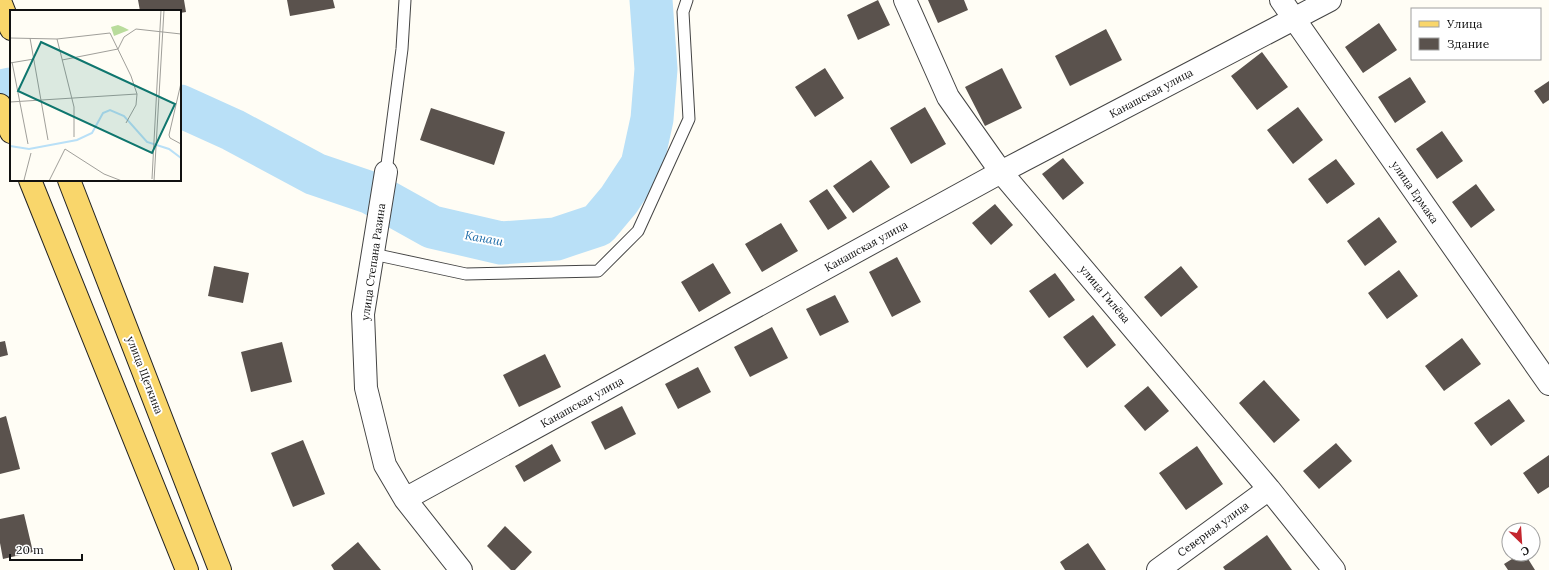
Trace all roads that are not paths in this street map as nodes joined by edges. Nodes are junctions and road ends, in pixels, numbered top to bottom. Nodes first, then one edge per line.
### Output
1 (405, 0) edge
2 (687, 0) edge
3 (905, 0) edge
4 (1281, 0) edge
5 (1330, 0) edge
6 (0, 1) edge
7 (1294, 19) junction
8 (10, 26) edge
9 (0, 105) edge
10 (10, 130) edge
11 (386, 172) joint
12 (1001, 172) junction
13 (30, 181) edge
14 (69, 181) edge
15 (374, 249) junction
16 (1547, 376) edge
17 (1269, 489) junction
18 (405, 499) junction
19 (186, 570) edge
20 (220, 570) edge
21 (461, 570) edge
22 (1158, 570) edge
23 (1334, 570) edge

1 - 11 lane, улица Степана Разина
2 - 15 lane
3 - 12 street, улица Гилёва
4 - 7 street, улица Ермака
5 - 7 street, Канашская улица
6 - 8 main road
7 - 12 street, Канашская улица
7 - 16 street, улица Ермака
9 - 10 main road
11 - 15 street, улица Степана Разина
12 - 17 street, улица Гилёва
12 - 18 street, Канашская улица
13 - 19 main road
14 - 20 main road, улица Щеткина
15 - 18 street, улица Степана Разина
17 - 22 street, Северная улица
17 - 23 street, улица Гилёва
18 - 21 street, улица Степана Разина

